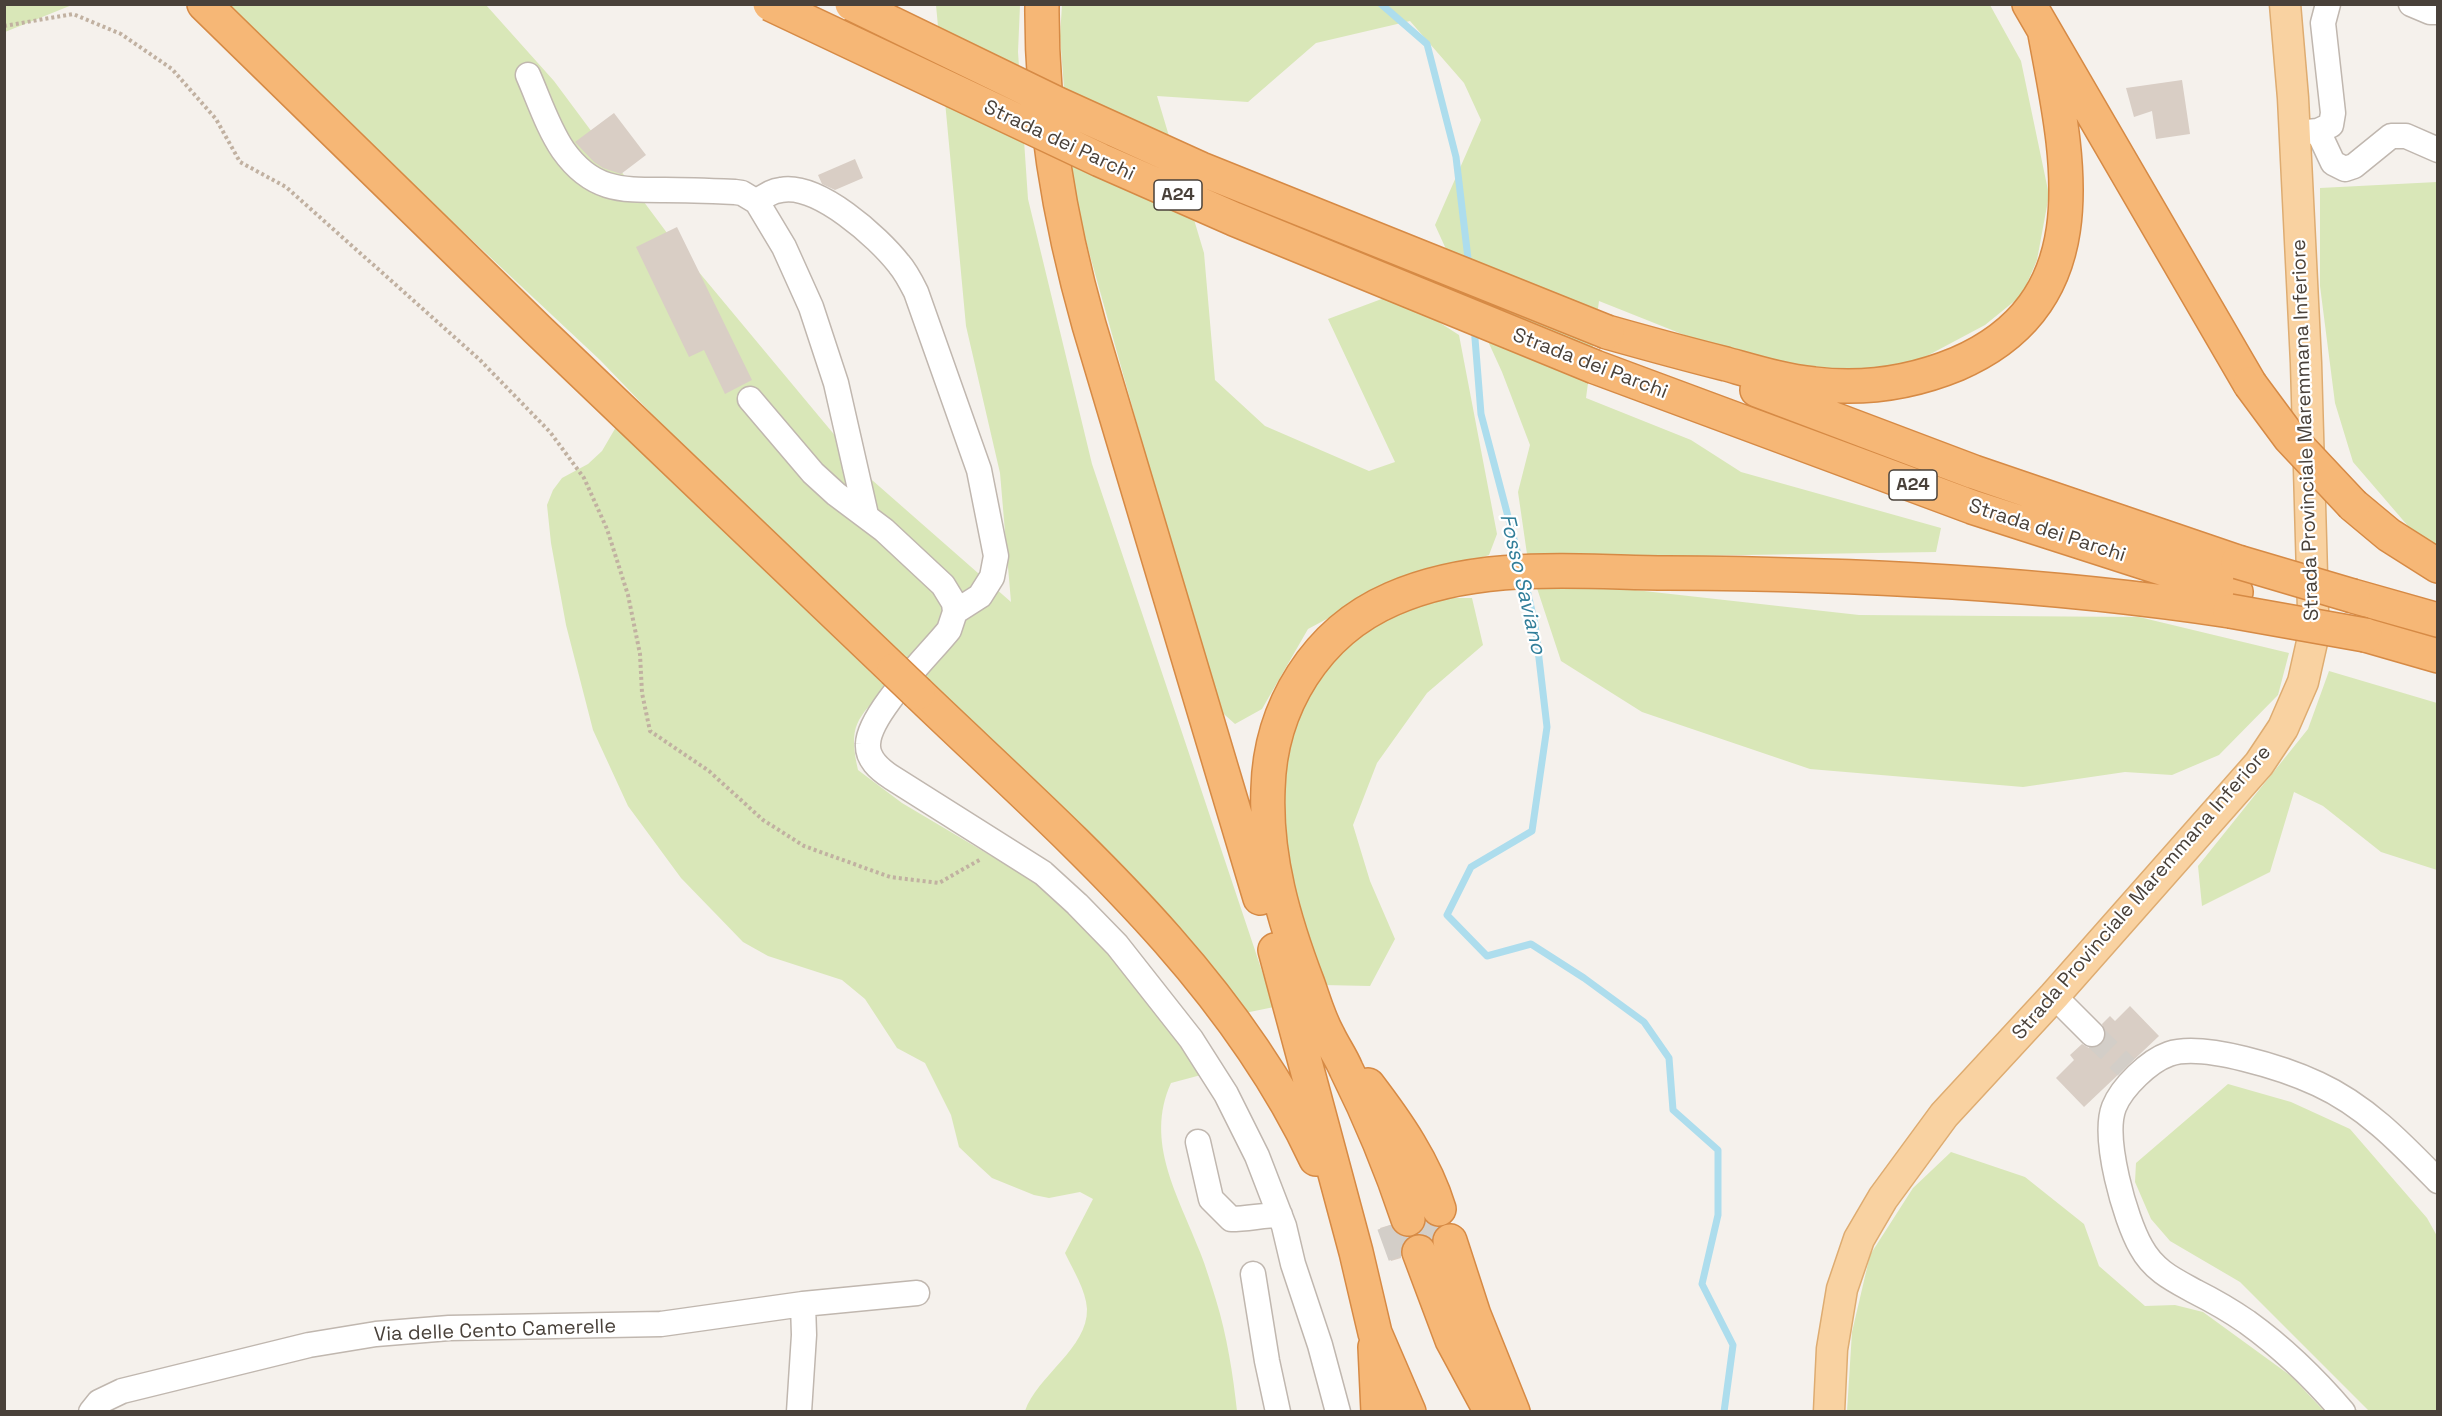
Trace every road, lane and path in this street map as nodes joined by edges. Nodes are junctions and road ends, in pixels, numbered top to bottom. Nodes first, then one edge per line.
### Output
1 (204, 4) edge
2 (770, 4) edge
3 (852, 4) edge
4 (1042, 4) edge
5 (2029, 4) edge
6 (2285, 4) edge
7 (2328, 4) edge
8 (2411, 4) edge
9 (2438, 12) edge
10 (4, 26) edge
11 (2045, 34) junction
12 (528, 75) dead end
13 (2307, 133) junction
14 (2438, 150) edge
15 (757, 202) junction
16 (1607, 332) junction
17 (750, 399) dead end
18 (866, 515) junction
19 (2438, 566) edge
20 (2235, 589) junction
21 (955, 612) junction
22 (2438, 620) edge
23 (2438, 656) edge
24 (1002, 846) junction
25 (1266, 915) junction
26 (2054, 996) junction
27 (1326, 1032) junction
28 (2092, 1034) tunnel mouth
29 (1198, 1142) dead end
30 (2438, 1181) edge
31 (1280, 1215) junction
32 (1416, 1216) junction
33 (1427, 1249) junction
34 (1356, 1252) junction
35 (1253, 1274) dead end
36 (917, 1293) dead end
37 (803, 1304) junction
38 (1375, 1333) junction
39 (91, 1412) edge
40 (799, 1412) edge
41 (1278, 1412) edge
42 (1338, 1412) edge
43 (1378, 1412) edge
44 (1409, 1412) edge
45 (1477, 1412) edge
46 (1491, 1412) edge
47 (1501, 1412) edge
48 (1513, 1412) edge
49 (1829, 1412) edge
50 (2343, 1412) edge

1 - 34 highway, bridge
2 - 20 highway, Strada dei Parchi / A24, bridge
3 - 16 highway, Strada dei Parchi / A24, bridge
4 - 25 highway
5 - 11 highway
6 - 13 main road, Strada Provinciale Maremmana Inferiore
7 - 13 street
8 - 9 street
10 - 24 path
11 - 16 highway
11 - 19 highway, bridge
12 - 15 street
13 - 14 street
13 - 26 main road, Strada Provinciale Maremmana Inferiore
15 - 18 street
15 - 21 street
16 - 20 highway, Strada dei Parchi / A24
17 - 18 street
18 - 21 street
20 - 22 highway, Strada dei Parchi / A24, bridge
20 - 23 highway, Strada dei Parchi / A24, bridge
20 - 27 highway
21 - 24 street
24 - 31 street
25 - 27 highway
25 - 34 highway
26 - 28 street
26 - 49 main road, Strada Provinciale Maremmana Inferiore
27 - 32 highway
27 - 32 highway
27 - 32 highway
29 - 31 street
30 - 50 street
31 - 42 street
33 - 45 highway
33 - 46 highway
33 - 47 highway
33 - 48 highway
34 - 38 highway
35 - 41 street
36 - 37 street, Via delle Cento Camerelle
37 - 39 street, Via delle Cento Camerelle
37 - 40 street
38 - 43 highway
38 - 44 highway

